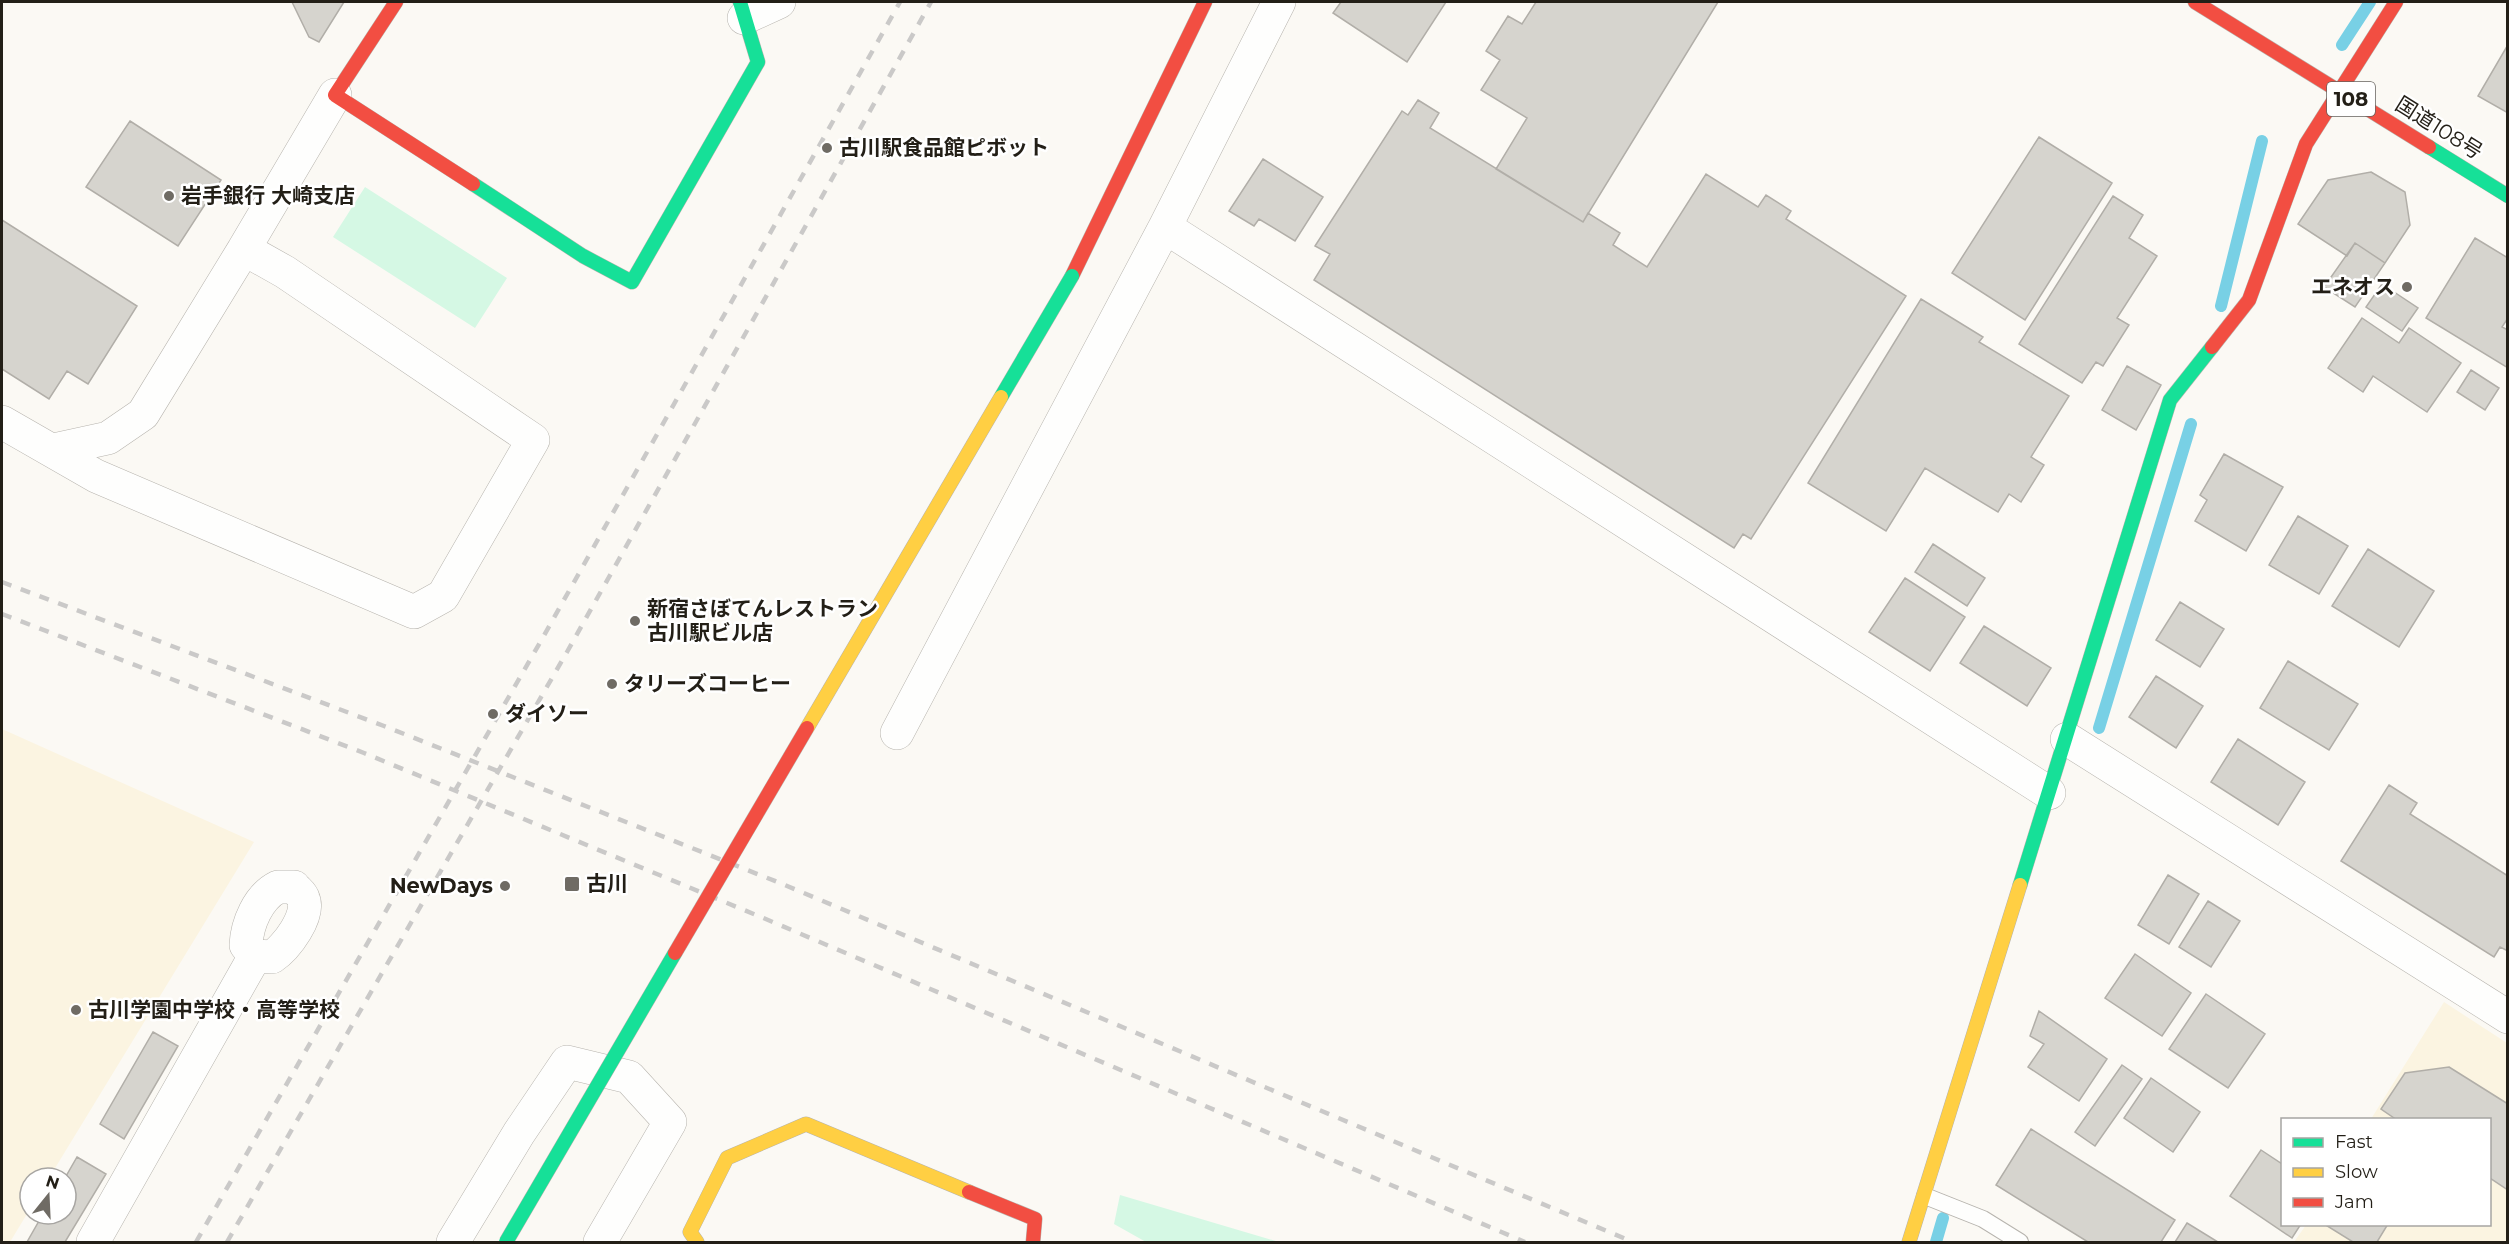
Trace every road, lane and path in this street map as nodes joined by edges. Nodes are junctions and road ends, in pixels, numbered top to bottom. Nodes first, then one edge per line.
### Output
1 (396, 2) edge
2 (779, 2) edge
3 (1205, 2) edge
4 (1279, 2) edge
5 (2195, 2) edge
6 (2396, 2) edge
7 (742, 10) edge
8 (2340, 91) junction
9 (335, 96) junction
10 (2508, 196) edge
11 (1165, 227) junction
12 (244, 249) junction
13 (2, 422) edge
14 (53, 450) junction
15 (897, 734) dead end
16 (2067, 739) junction
17 (2049, 793) junction
18 (255, 956) dead end
19 (2508, 1017) edge
20 (1924, 1196) junction
21 (93, 1242) edge
22 (453, 1242) edge
23 (506, 1242) edge
24 (600, 1242) edge
25 (697, 1242) edge
26 (1033, 1242) edge
27 (1910, 1242) edge
28 (2020, 1242) edge

1 - 9 main road
2 - 7 street
3 - 23 main road, bridge
4 - 11 street
5 - 8 main road, 国道108号 / 108
6 - 8 main road
7 - 9 main road
8 - 10 main road, 国道108号 / 108
8 - 16 main road
9 - 12 street
11 - 15 street
11 - 17 street
12 - 14 street
12 - 14 street
13 - 14 street
16 - 17 main road
16 - 19 street
17 - 20 main road
18 - 21 street
20 - 27 main road
20 - 28 lane
22 - 24 street
25 - 26 main road

